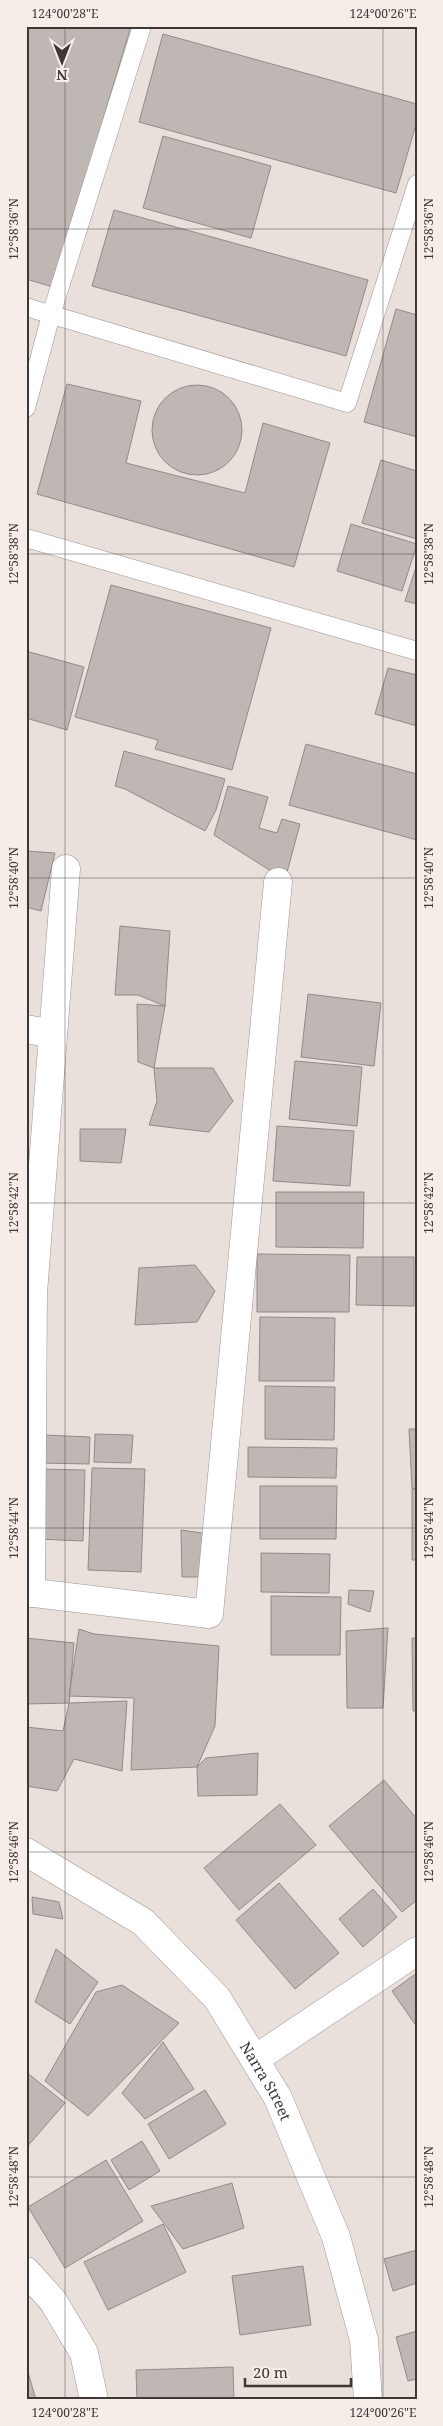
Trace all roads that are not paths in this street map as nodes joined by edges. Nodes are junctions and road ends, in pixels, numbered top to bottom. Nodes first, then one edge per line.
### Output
1 (142, 26) edge
2 (417, 184) edge
3 (26, 307) edge
4 (51, 315) junction
5 (26, 408) edge
6 (26, 538) edge
7 (417, 651) edge
8 (66, 869) dead end
9 (278, 882) dead end
10 (26, 1029) edge
11 (53, 1034) junction
12 (29, 1593) edge
13 (26, 1852) edge
14 (417, 1951) edge
15 (255, 2060) junction
16 (26, 2270) edge
17 (94, 2400) edge
18 (368, 2400) edge

1 - 4 lane
2 - 4 lane
3 - 4 lane
4 - 5 lane
6 - 7 lane
8 - 11 street
9 - 12 street
10 - 11 street
11 - 12 street
13 - 15 street, Narra Street
14 - 15 street
15 - 18 street, Narra Street
16 - 17 street

